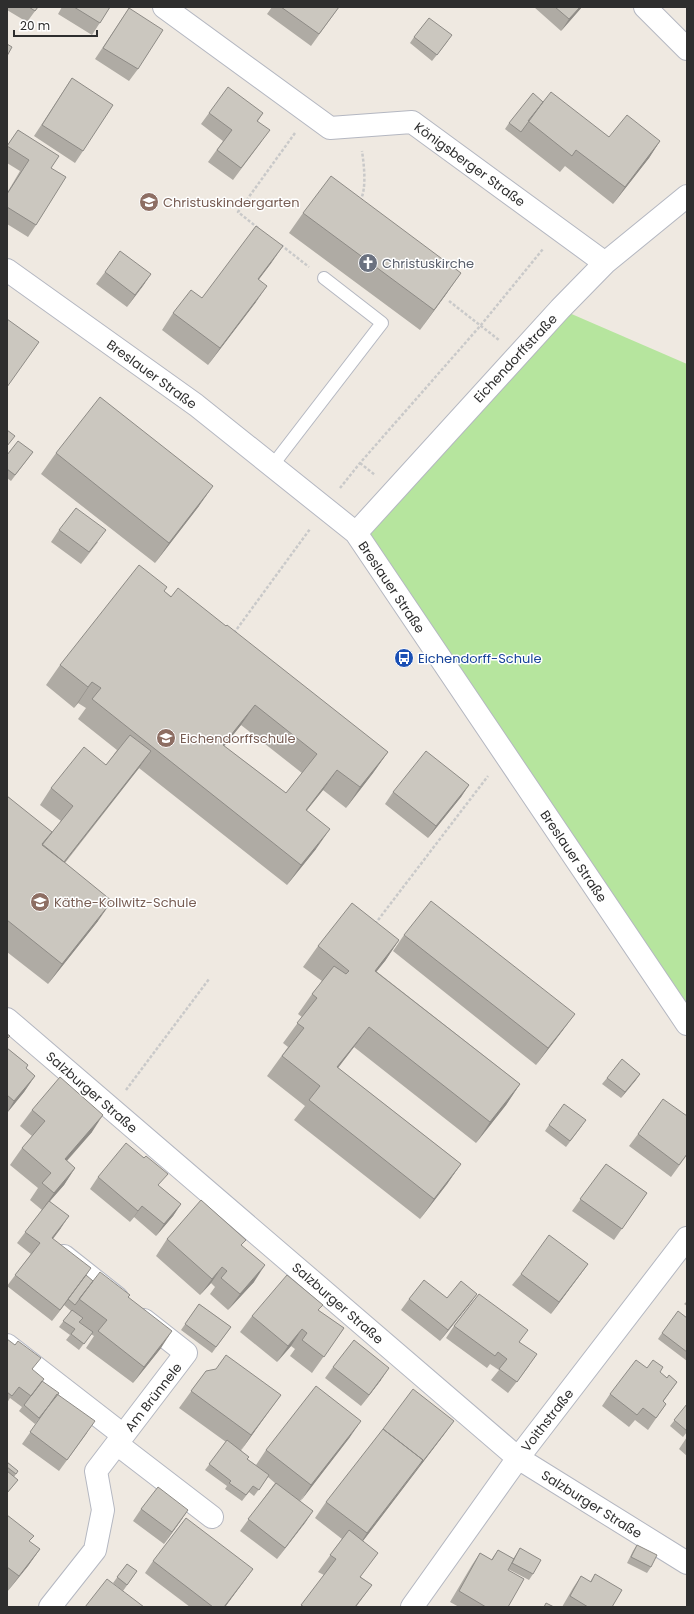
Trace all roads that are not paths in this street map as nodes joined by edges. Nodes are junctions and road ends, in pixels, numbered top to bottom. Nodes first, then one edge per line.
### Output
1 (164, 7) edge
2 (645, 7) edge
3 (687, 49) edge
4 (687, 196) edge
5 (605, 263) junction
6 (7, 270) edge
7 (324, 278) road end
8 (272, 466) junction
9 (356, 533) junction
10 (7, 1019) edge
11 (687, 1024) edge
12 (687, 1238) edge
13 (60, 1253) edge
14 (7, 1345) edge
15 (120, 1439) junction
16 (518, 1458) junction
17 (212, 1517) dead end
18 (687, 1563) edge
19 (50, 1607) edge
20 (412, 1607) edge

1 - 5 street, Königsberger Straße
2 - 3 street
4 - 5 street, Eichendorffstraße
5 - 9 street, Eichendorffstraße
6 - 8 street, Breslauer Straße
7 - 8 lane
8 - 9 street, Breslauer Straße
9 - 11 street, Breslauer Straße
10 - 16 street, Salzburger Straße
12 - 16 street, Voithstraße
13 - 15 street, Am Brünnele
14 - 15 street, Am Brünnele
15 - 17 street, Am Brünnele
15 - 19 street, Am Brünnele
16 - 18 street, Salzburger Straße
16 - 20 street, Voithstraße

